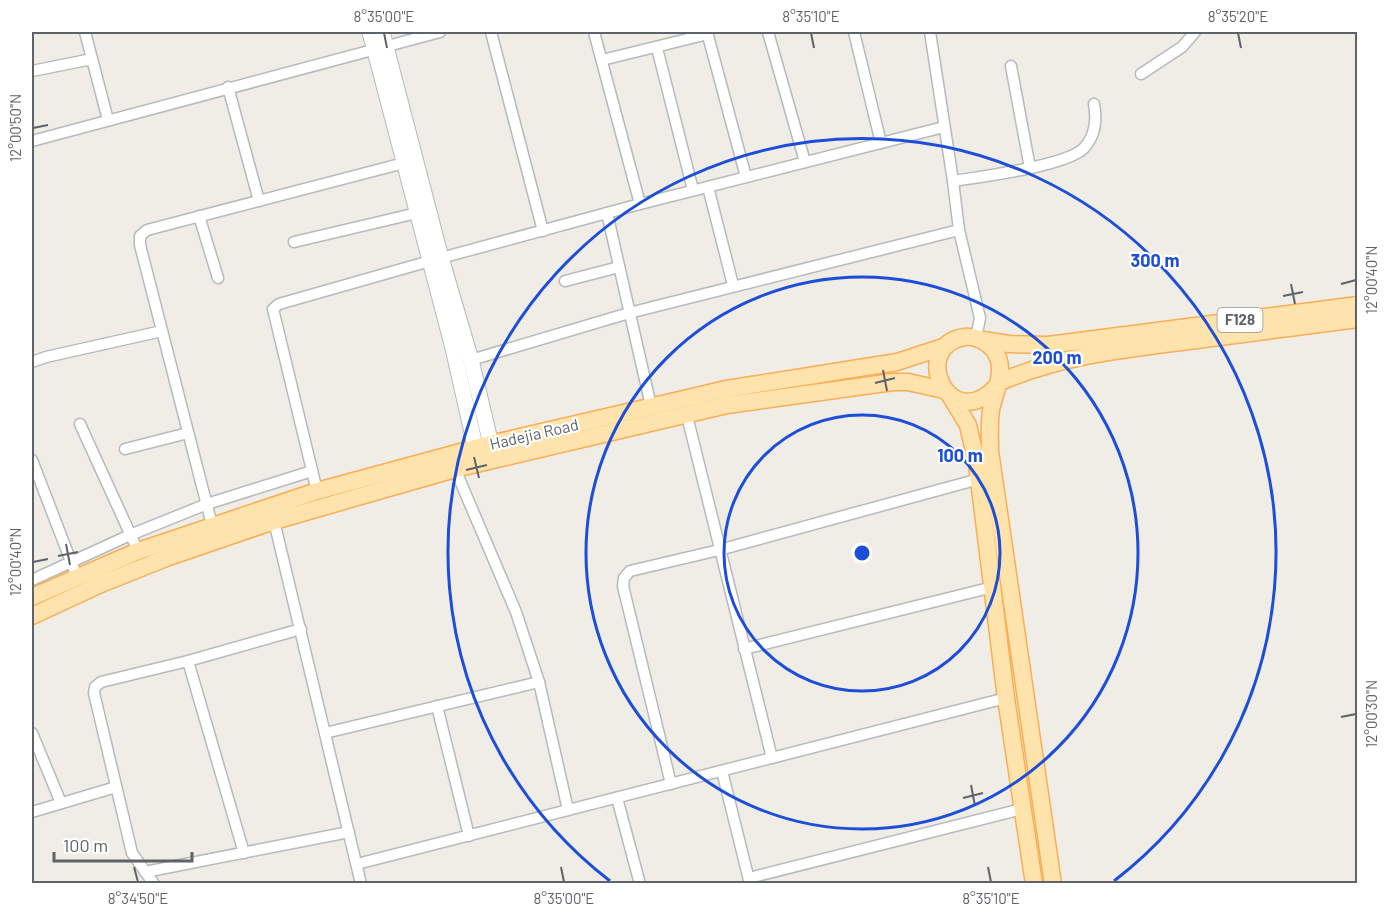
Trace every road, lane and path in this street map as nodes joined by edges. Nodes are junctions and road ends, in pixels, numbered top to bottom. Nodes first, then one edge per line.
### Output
1 (85, 32) edge
2 (370, 32) edge
3 (440, 32) edge
4 (491, 32) edge
5 (594, 32) edge
6 (768, 32) edge
7 (854, 32) edge
8 (930, 32) edge
9 (1195, 32) edge
10 (707, 33) edge
11 (381, 41) edge
12 (657, 48) junction
13 (92, 59) junction
14 (602, 60) junction
15 (1011, 66) dead end
16 (32, 71) edge
17 (1141, 74) dead end
18 (228, 87) junction
19 (1094, 104) dead end
20 (108, 120) junction
21 (944, 127) junction
22 (32, 141) edge
23 (881, 143) junction
24 (805, 162) junction
25 (404, 163) junction
26 (1030, 168) junction
27 (746, 177) junction
28 (953, 181) junction
29 (708, 187) junction
30 (693, 190) junction
31 (259, 201) junction
32 (640, 204) junction
33 (417, 213) junction
34 (607, 213) junction
35 (199, 216) junction
36 (959, 230) junction
37 (543, 231) junction
38 (294, 242) dead end
39 (435, 260) junction
40 (619, 267) junction
41 (218, 278) dead end
42 (565, 281) dead end
43 (733, 285) junction
44 (1358, 305) edge
45 (629, 313) junction
46 (1358, 319) edge
47 (162, 331) junction
48 (979, 339) junction
49 (946, 346) junction
50 (471, 360) junction
51 (32, 362) edge
52 (997, 385) junction
53 (947, 393) junction
54 (651, 406) junction
55 (687, 416) junction
56 (80, 424) dead end
57 (188, 433) junction
58 (125, 449) dead end
59 (485, 453) junction
60 (32, 460) edge
61 (455, 469) junction
62 (312, 471) junction
63 (979, 479) junction
64 (317, 491) junction
65 (207, 504) junction
66 (274, 521) junction
67 (212, 525) junction
68 (130, 535) junction
69 (719, 550) junction
70 (138, 551) junction
71 (74, 569) junction
72 (33, 586) edge
73 (993, 587) junction
74 (32, 616) edge
75 (300, 629) junction
76 (744, 649) junction
77 (188, 661) junction
78 (538, 682) junction
79 (1006, 698) junction
80 (437, 706) junction
81 (32, 733) edge
82 (326, 733) junction
83 (772, 758) junction
84 (722, 771) junction
85 (671, 784) junction
86 (116, 787) junction
87 (617, 798) junction
88 (61, 803) junction
89 (1022, 809) junction
90 (568, 810) junction
91 (32, 812) edge
92 (349, 832) junction
93 (469, 836) junction
94 (244, 853) junction
95 (357, 864) junction
96 (145, 872) junction
97 (749, 881) edge
98 (154, 884) edge
99 (361, 884) edge
100 (640, 884) edge
101 (1034, 884) edge
102 (1053, 884) edge

1 - 13 street
2 - 11 street
3 - 11 street
4 - 37 street
5 - 14 street
6 - 24 street
7 - 23 street
8 - 21 street
9 - 17 street
10 - 12 street
10 - 27 street
11 - 18 street
11 - 25 street
11 - 39 street
12 - 14 street
12 - 30 street
13 - 16 street
13 - 20 street
14 - 32 street
15 - 26 street
18 - 20 street
18 - 31 street
19 - 26 street
20 - 22 street
21 - 23 street
21 - 28 street
23 - 24 street
24 - 27 street
25 - 31 street
25 - 33 street
26 - 28 street
27 - 29 street
28 - 36 street
29 - 30 street
29 - 43 street
30 - 32 street
31 - 35 street
32 - 34 street
33 - 38 street
33 - 39 street
34 - 37 street
34 - 40 street
35 - 41 street
35 - 47 street
36 - 43 street
36 - 48 street
37 - 39 street
39 - 50 street
39 - 59 street
39 - 62 street
40 - 42 street
40 - 45 street
43 - 45 street
44 - 48 main road, F128
45 - 50 street
45 - 54 street
46 - 52 main road, F128
47 - 51 street
47 - 57 street
48 - 49 main road, F128
48 - 52 main road
49 - 53 main road
49 - 54 main road, Hadejia Road / F128
50 - 59 street
52 - 53 main road, F128
52 - 102 main road
53 - 55 main road, Hadejia Road / F128
53 - 63 main road
54 - 59 main road, Hadejia Road / F128
55 - 59 main road, Hadejia Road / F128
55 - 69 street
56 - 68 street
57 - 58 street
57 - 65 street
59 - 61 main road, Hadejia Road / F128
59 - 64 main road, Hadejia Road / F128
60 - 71 street
61 - 66 main road, Hadejia Road / F128
61 - 78 street
62 - 64 street
62 - 65 street
63 - 69 street
63 - 73 main road
64 - 67 main road, Hadejia Road / F128
65 - 67 street
65 - 68 street
66 - 74 main road, Hadejia Road / F128
66 - 75 street
67 - 70 main road, Hadejia Road / F128
68 - 70 street
68 - 71 street
69 - 76 street
69 - 85 street
70 - 71 main road, Hadejia Road / F128
71 - 72 main road, Hadejia Road / F128
73 - 76 street
73 - 79 main road
75 - 77 street
75 - 82 street
76 - 83 street
77 - 86 street
77 - 94 street
78 - 80 street
78 - 90 street
79 - 83 street
79 - 89 main road
80 - 82 street
80 - 93 street
81 - 88 street
82 - 92 street
83 - 84 street
84 - 85 street
84 - 97 street
85 - 87 street
86 - 88 street
86 - 96 street
87 - 90 street
87 - 100 street
88 - 91 street
89 - 97 street
89 - 101 main road
90 - 93 street
92 - 94 street
92 - 95 street
93 - 95 street
94 - 96 street
95 - 99 street
96 - 98 street

